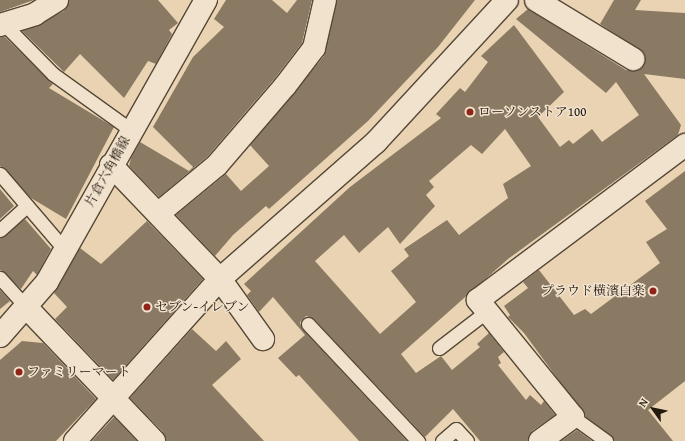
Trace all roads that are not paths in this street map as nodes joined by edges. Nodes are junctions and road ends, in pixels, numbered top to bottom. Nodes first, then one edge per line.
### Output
1 (57, 0) edge
2 (206, 0) edge
3 (325, 0) edge
4 (507, 0) edge
5 (536, 0) edge
6 (2, 25) edge
7 (633, 59) dead end
8 (132, 130) junction
9 (685, 145) edge
10 (111, 165) junction
11 (0, 174) edge
12 (27, 206) junction
13 (159, 213) junction
14 (0, 230) edge
15 (65, 250) junction
16 (0, 278) edge
17 (220, 279) junction
18 (28, 308) junction
19 (487, 311) junction
20 (308, 324) dead end
21 (0, 336) edge
22 (263, 339) dead end
23 (439, 348) dead end
24 (113, 399) junction
25 (573, 417) junction
26 (75, 441) edge
27 (154, 441) edge
28 (418, 441) edge
29 (442, 441) edge
30 (467, 441) edge
31 (540, 441) edge
32 (606, 441) edge

1 - 6 street
2 - 8 street, 片倉六角橋線
3 - 13 street
4 - 17 street
5 - 7 street
6 - 8 lane
8 - 10 street, 片倉六角橋線
9 - 19 street
10 - 13 street
10 - 15 street, 片倉六角橋線
11 - 12 lane
12 - 14 lane
12 - 15 lane
13 - 17 street
15 - 18 street, 片倉六角橋線
16 - 18 lane
17 - 22 street
17 - 24 street
18 - 21 street, 片倉六角橋線
18 - 24 street
19 - 23 lane
19 - 25 street
20 - 28 lane
24 - 26 street
24 - 27 street
25 - 31 street
25 - 32 lane
29 - 30 lane

